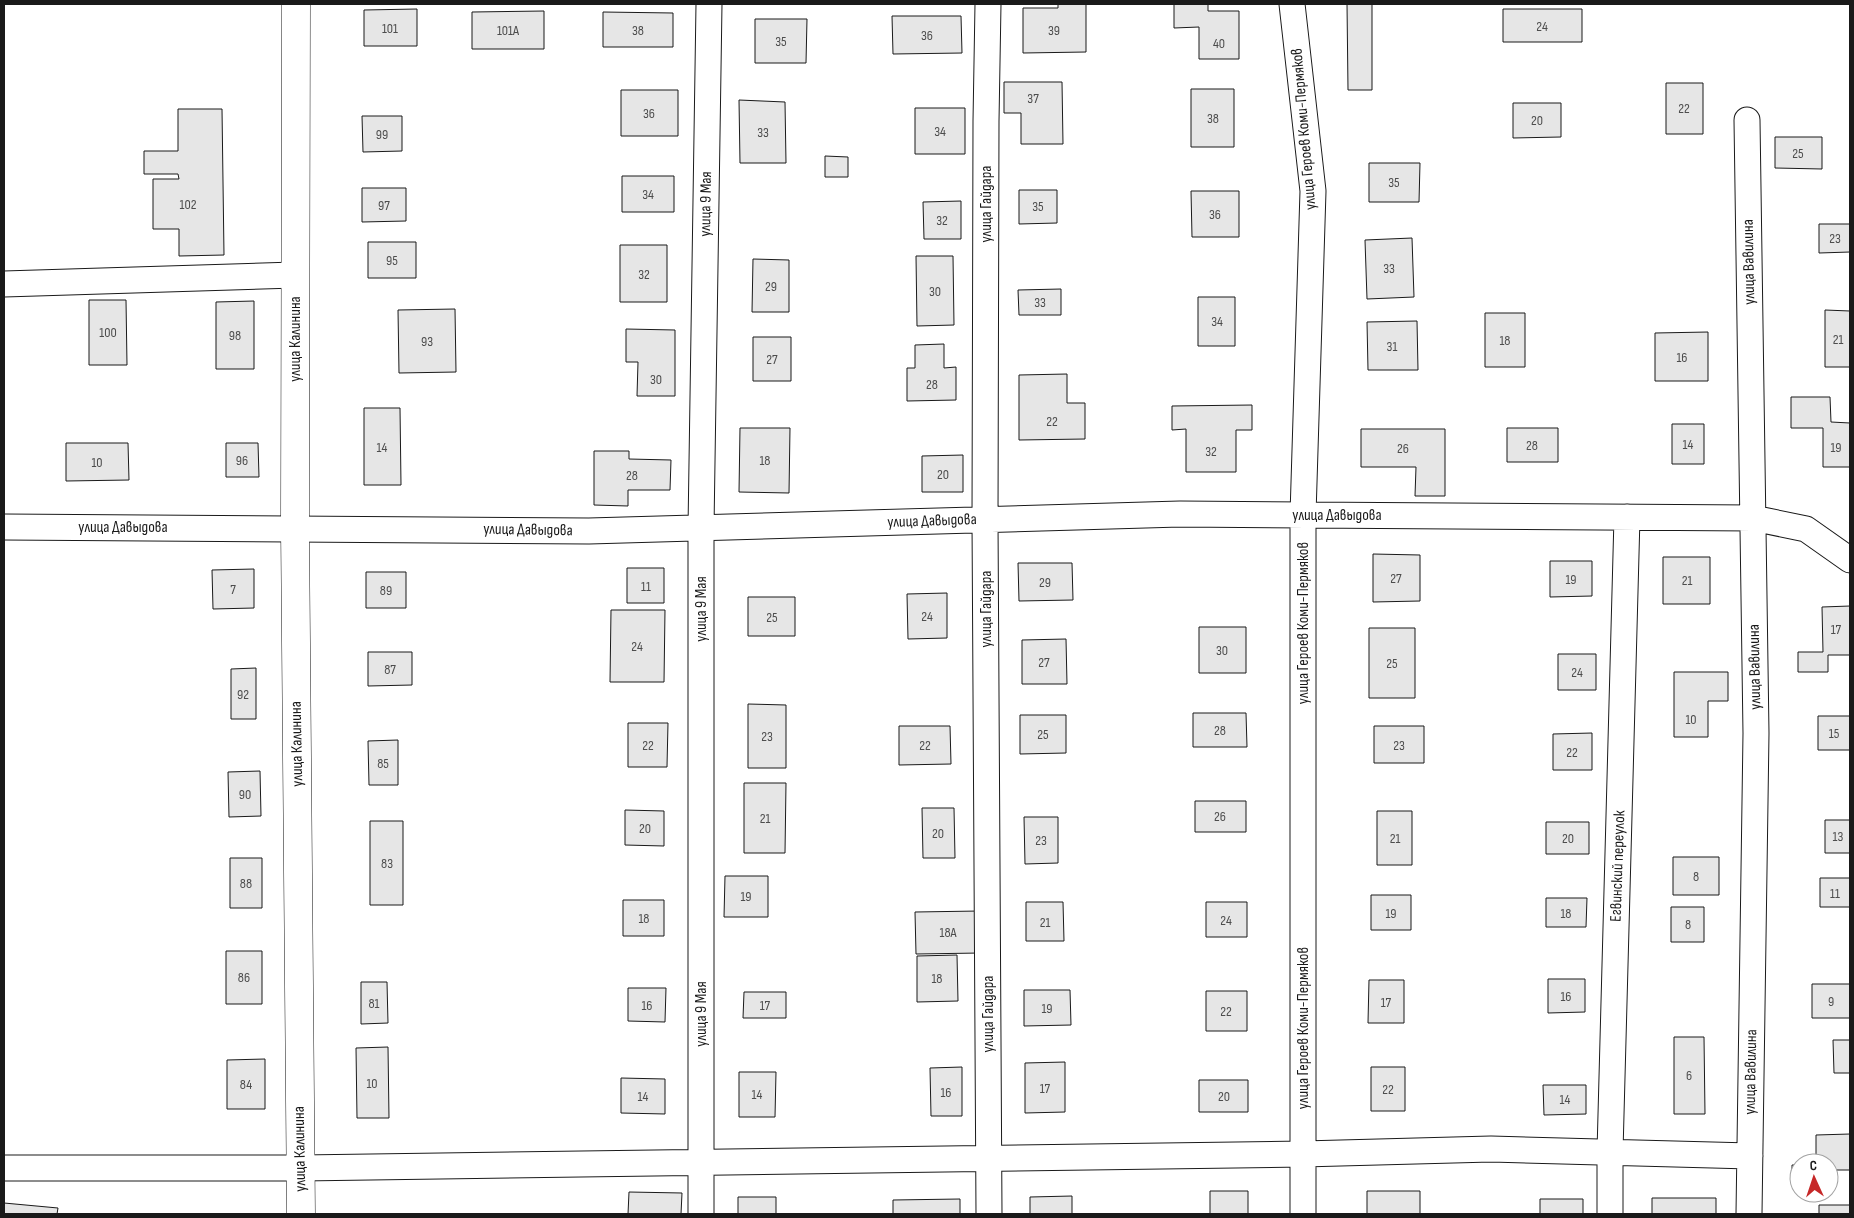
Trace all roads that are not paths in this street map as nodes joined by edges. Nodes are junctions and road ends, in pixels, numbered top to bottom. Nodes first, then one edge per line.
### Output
1 (296, 4) edge
2 (709, 4) edge
3 (988, 4) edge
4 (1292, 4) edge
5 (1747, 120) dead end
6 (295, 275) junction
7 (4, 284) edge
8 (1303, 515) junction
9 (1627, 517) junction
10 (1753, 518) junction
11 (985, 520) junction
12 (4, 527) edge
13 (295, 528) junction
14 (701, 528) junction
15 (1850, 560) edge
16 (1610, 1152) junction
17 (1303, 1154) junction
18 (1750, 1156) junction
19 (988, 1158) junction
20 (701, 1162) junction
21 (4, 1168) edge
22 (301, 1168) junction
23 (301, 1214) edge
24 (701, 1214) edge
25 (989, 1214) edge
26 (1303, 1214) edge
27 (1610, 1214) edge
28 (1749, 1214) edge

1 - 6 street, улица Калинина
2 - 14 street, улица 9 Мая
3 - 11 street, улица Гайдара
4 - 8 street, улица Героев Коми-Пермяков
5 - 10 street, улица Вавилина
6 - 7 street, улица Калинина
6 - 13 street, улица Калинина
8 - 9 street, улица Давыдова
8 - 11 street, улица Давыдова
8 - 17 street, улица Героев Коми-Пермяков
9 - 10 street, улица Давыдова
9 - 16 street, Егвинский переулок
10 - 15 street, улица Давыдова
10 - 18 street, улица Вавилина
11 - 14 street, улица Давыдова
11 - 19 street, улица Гайдара
12 - 13 street, улица Давыдова
13 - 14 street, улица Давыдова
13 - 22 street, улица Калинина
14 - 20 street, улица 9 Мая
16 - 17 street
16 - 18 street
16 - 27 street, Егвинский переулок
17 - 19 street
17 - 26 street, улица Героев Коми-Пермяков
18 - 28 street, улица Вавилина
19 - 20 street
19 - 25 street, улица Гайдара
20 - 22 street
20 - 24 street, улица 9 Мая
21 - 22 street
22 - 23 street, улица Калинина

